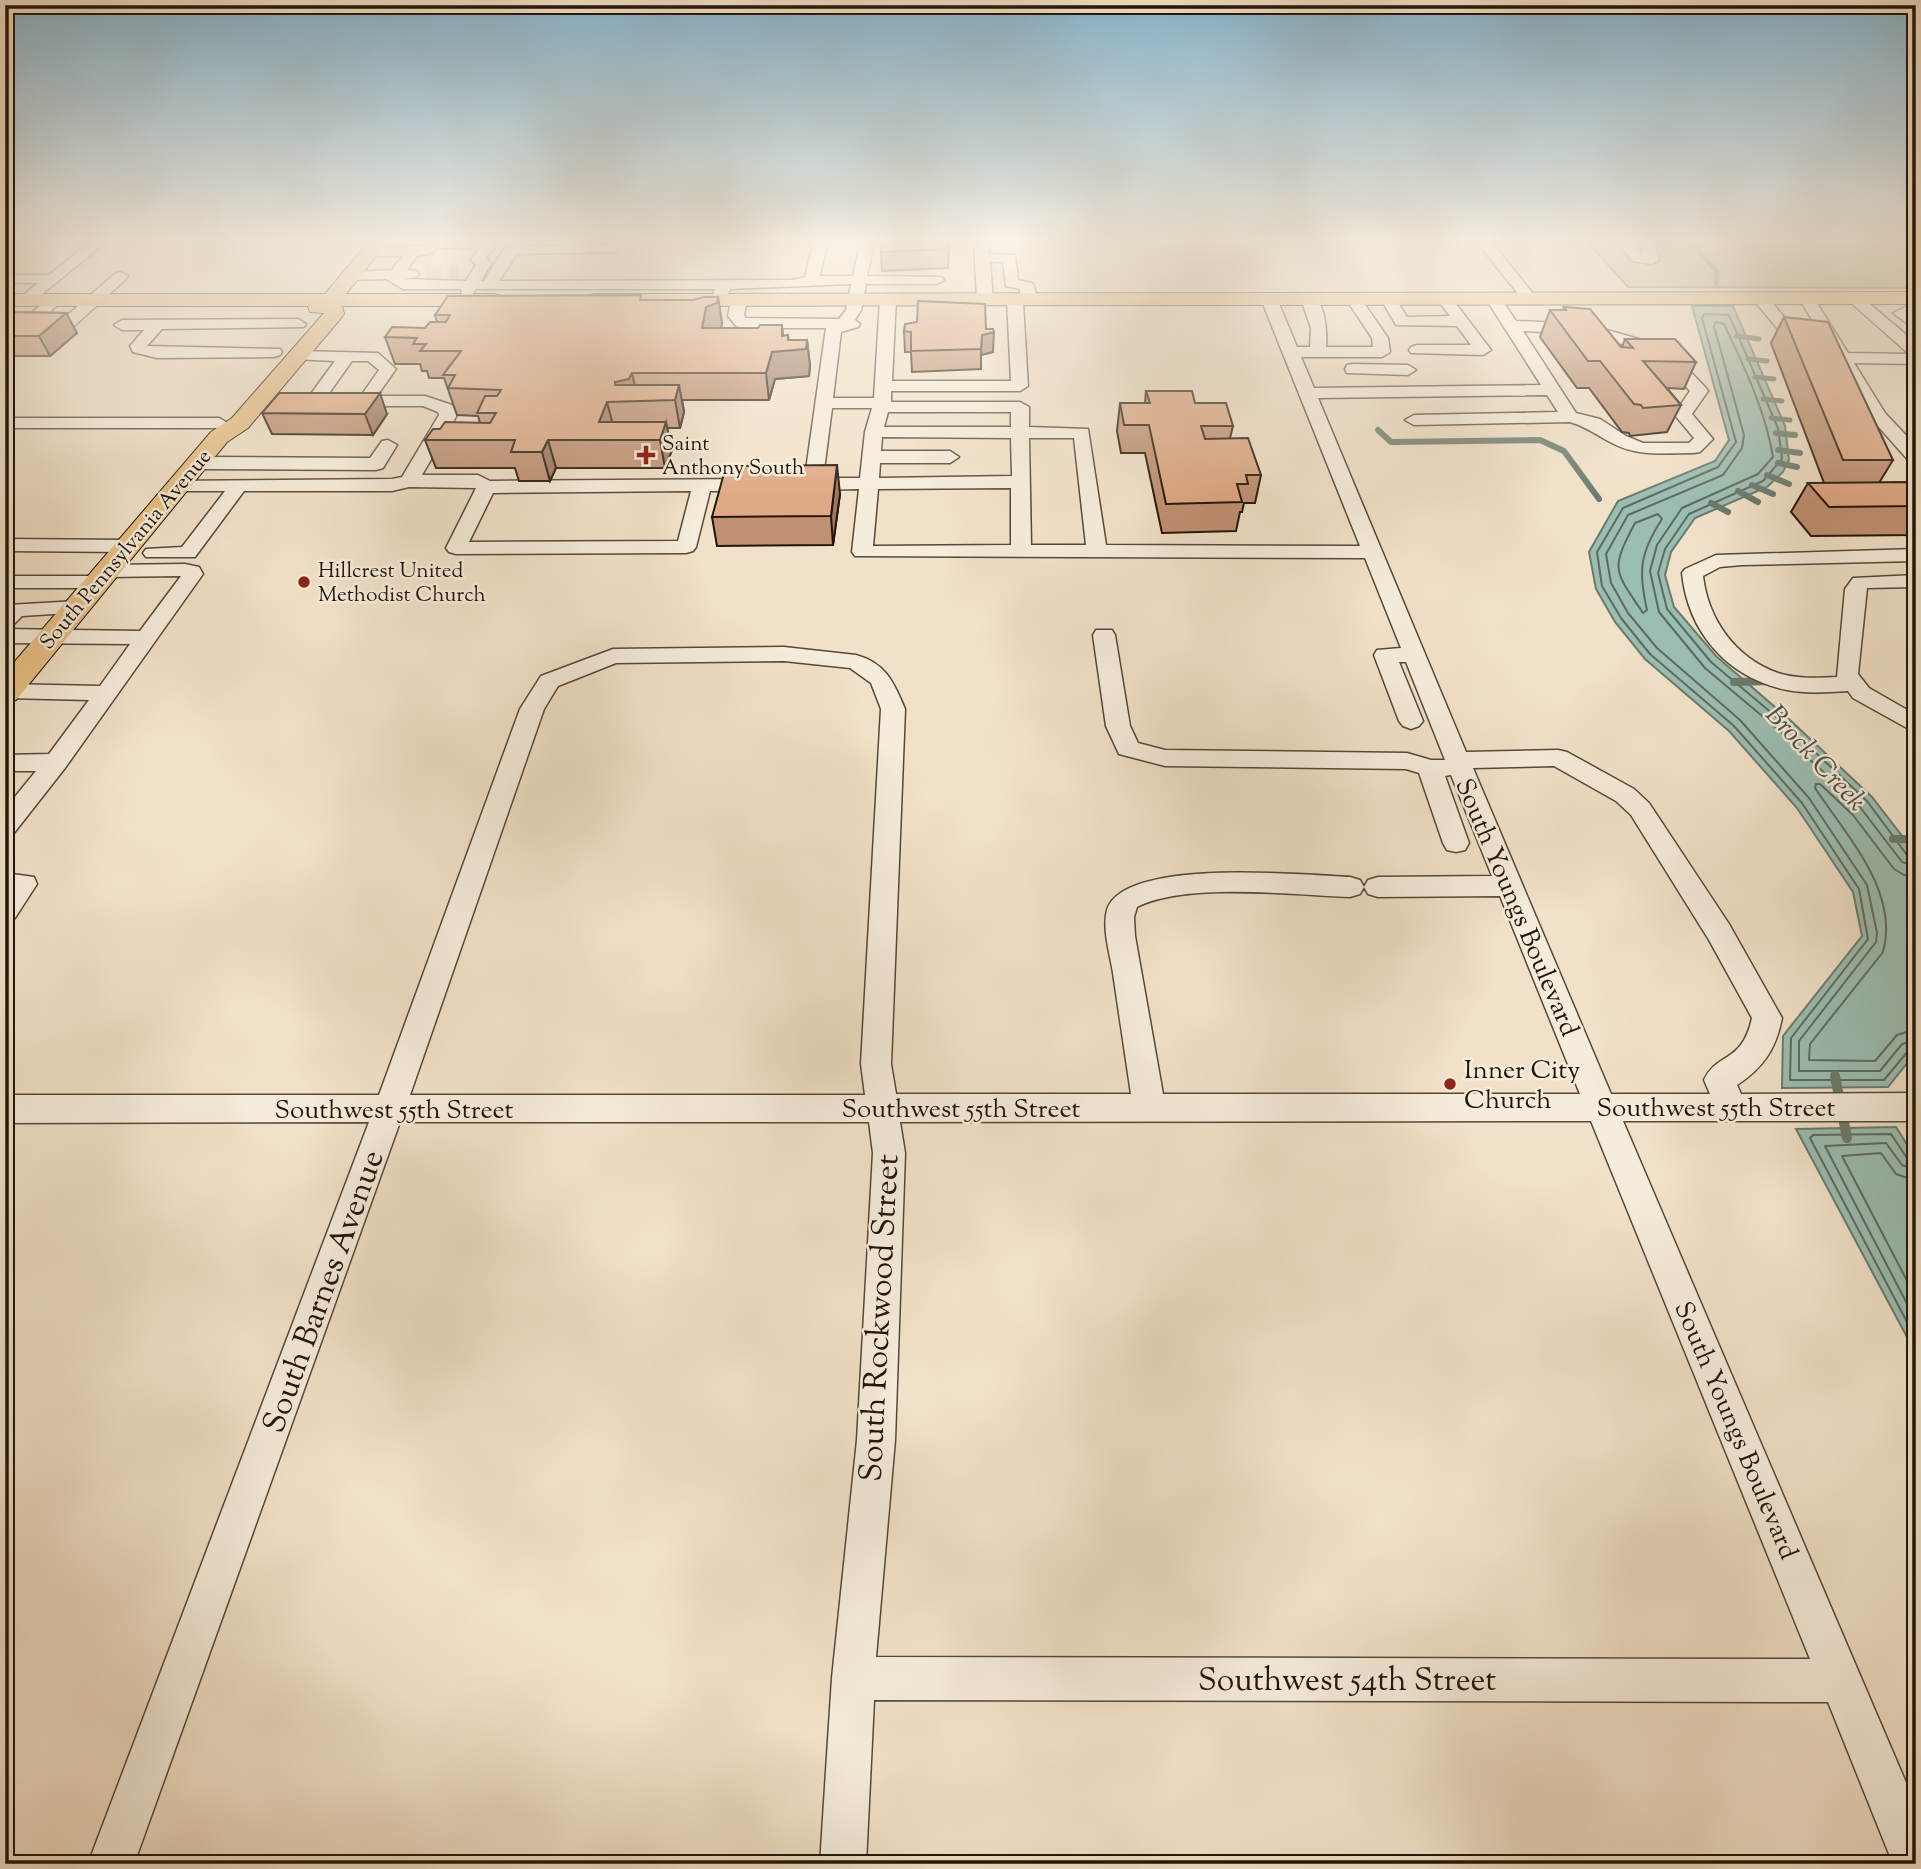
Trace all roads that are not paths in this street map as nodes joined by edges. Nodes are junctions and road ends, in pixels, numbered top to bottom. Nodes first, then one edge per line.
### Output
1 (159, 326) edge
2 (273, 326) edge
3 (296, 326) edge
4 (324, 326) edge
5 (820, 326) edge
6 (851, 326) edge
7 (887, 326) edge
8 (1021, 326) edge
9 (1287, 326) edge
10 (1318, 326) edge
11 (1372, 326) edge
12 (1465, 326) edge
13 (1512, 326) edge
14 (1517, 326) edge
15 (1785, 326) edge
16 (1825, 326) edge
17 (1886, 326) edge
18 (839, 327) junction
19 (1892, 331) junction
20 (1916, 331) edge
21 (1834, 341) junction
22 (1417, 349) dead end
23 (274, 352) junction
24 (398, 352) edge
25 (1916, 352) edge
26 (250, 353) junction
27 (299, 356) junction
28 (348, 356) junction
29 (1845, 358) junction
30 (376, 359) junction
31 (1916, 359) edge
32 (1313, 367) junction
33 (1408, 370) dead end
34 (1553, 390) junction
35 (882, 399) junction
36 (314, 402) junction
37 (365, 402) junction
38 (276, 403) junction
39 (823, 403) junction
40 (1570, 417) junction
41 (1414, 420) dead end
42 (5, 423) edge
43 (1890, 430) junction
44 (1916, 430) edge
45 (874, 432) junction
46 (950, 433) junction
47 (1019, 433) junction
48 (361, 445) dead end
49 (207, 454) junction
50 (872, 457) junction
51 (950, 457) junction
52 (1916, 457) edge
53 (409, 481) junction
54 (948, 482) junction
55 (1021, 482) junction
56 (771, 484) edge
57 (870, 484) junction
58 (239, 485) junction
59 (702, 485) junction
60 (486, 487) junction
61 (5, 545) edge
62 (1021, 551) junction
63 (1097, 552) junction
64 (1373, 552) junction
65 (1916, 555) edge
66 (1778, 556) junction
67 (114, 563) junction
68 (5, 582) edge
69 (1860, 582) junction
70 (1916, 582) edge
71 (76, 607) junction
72 (5, 621) edge
73 (1104, 635) dead end
74 (5, 636) edge
75 (52, 638) junction
76 (144, 638) junction
77 (1415, 655) junction
78 (856, 662) joint
79 (1855, 684) junction
80 (6, 692) edge
81 (107, 693) junction
82 (1916, 726) edge
83 (56, 762) junction
84 (5, 763) edge
85 (1450, 765) junction
86 (5, 827) edge
87 (5, 883) edge
88 (1474, 886) junction
89 (1509, 886) junction
90 (1350, 887) dead end
91 (1378, 887) dead end
92 (5, 911) edge
93 (1900, 1107) edge
94 (882, 1108) junction
95 (1149, 1108) junction
96 (1602, 1108) junction
97 (1732, 1108) junction
98 (5, 1110) edge
99 (389, 1110) junction
100 (852, 1678) junction
101 (1842, 1681) junction
102 (1916, 1861) edge
103 (111, 1864) edge
104 (843, 1864) edge

1 - 26 street
2 - 26 street
3 - 23 main road, South Pennsylvania Avenue
4 - 27 main road, South Pennsylvania Avenue
5 - 18 street
6 - 18 street
7 - 35 street
8 - 35 street
9 - 32 street, South Youngs Boulevard
10 - 32 street
11 - 32 street
12 - 22 street
13 - 34 street
14 - 40 street
15 - 21 street
16 - 21 street
17 - 19 street
18 - 39 street
19 - 20 street
19 - 25 street
21 - 29 street
23 - 26 street
23 - 49 main road, South Pennsylvania Avenue
24 - 30 street
27 - 28 street
27 - 38 main road, South Pennsylvania Avenue
28 - 30 street
28 - 36 street
29 - 31 street
29 - 43 street
30 - 37 street
32 - 33 street
32 - 34 street
32 - 64 street, South Youngs Boulevard
34 - 40 street
35 - 39 street
35 - 45 street
35 - 47 street
36 - 37 street
36 - 38 street
37 - 53 street
38 - 49 main road, South Pennsylvania Avenue
39 - 57 street
40 - 41 street
42 - 49 street
43 - 44 street
43 - 52 street
45 - 46 street
45 - 50 street
46 - 47 street
46 - 51 street
47 - 55 street
47 - 63 street
48 - 49 street
49 - 58 street
49 - 67 main road, South Pennsylvania Avenue
50 - 51 street
50 - 57 street
51 - 54 street
53 - 58 street
53 - 60 street
54 - 55 street
54 - 57 street
55 - 62 street
56 - 59 street
57 - 62 street
58 - 67 street
59 - 60 street
59 - 60 street
61 - 67 street
62 - 63 street
63 - 64 street
64 - 77 street, South Youngs Boulevard
65 - 66 street
66 - 69 street
66 - 79 street
67 - 68 street
67 - 71 main road, South Pennsylvania Avenue
67 - 76 street
69 - 70 street
69 - 79 street
71 - 72 street
71 - 75 main road, South Pennsylvania Avenue
73 - 85 street
74 - 75 street
75 - 76 street
75 - 80 main road, South Pennsylvania Avenue
76 - 81 street
77 - 85 street, South Youngs Boulevard
77 - 85 street
78 - 94 street, South Rockwood Street
78 - 99 street, South Barnes Avenue
79 - 82 street
80 - 81 street
81 - 83 street
83 - 84 street
83 - 86 street
85 - 88 street
85 - 89 street, South Youngs Boulevard
85 - 97 street
87 - 92 street
88 - 89 street
88 - 91 street
89 - 96 street, South Youngs Boulevard
90 - 95 street
93 - 97 street, Southwest 55th Street
94 - 95 street, Southwest 55th Street
94 - 99 street, Southwest 55th Street
94 - 100 street, South Rockwood Street
95 - 96 street, Southwest 55th Street
96 - 97 street, Southwest 55th Street
96 - 101 street, South Youngs Boulevard
98 - 99 street, Southwest 55th Street
99 - 103 street, South Barnes Avenue
100 - 101 street, Southwest 54th Street
100 - 104 street, South Rockwood Street
101 - 102 street, South Youngs Boulevard

